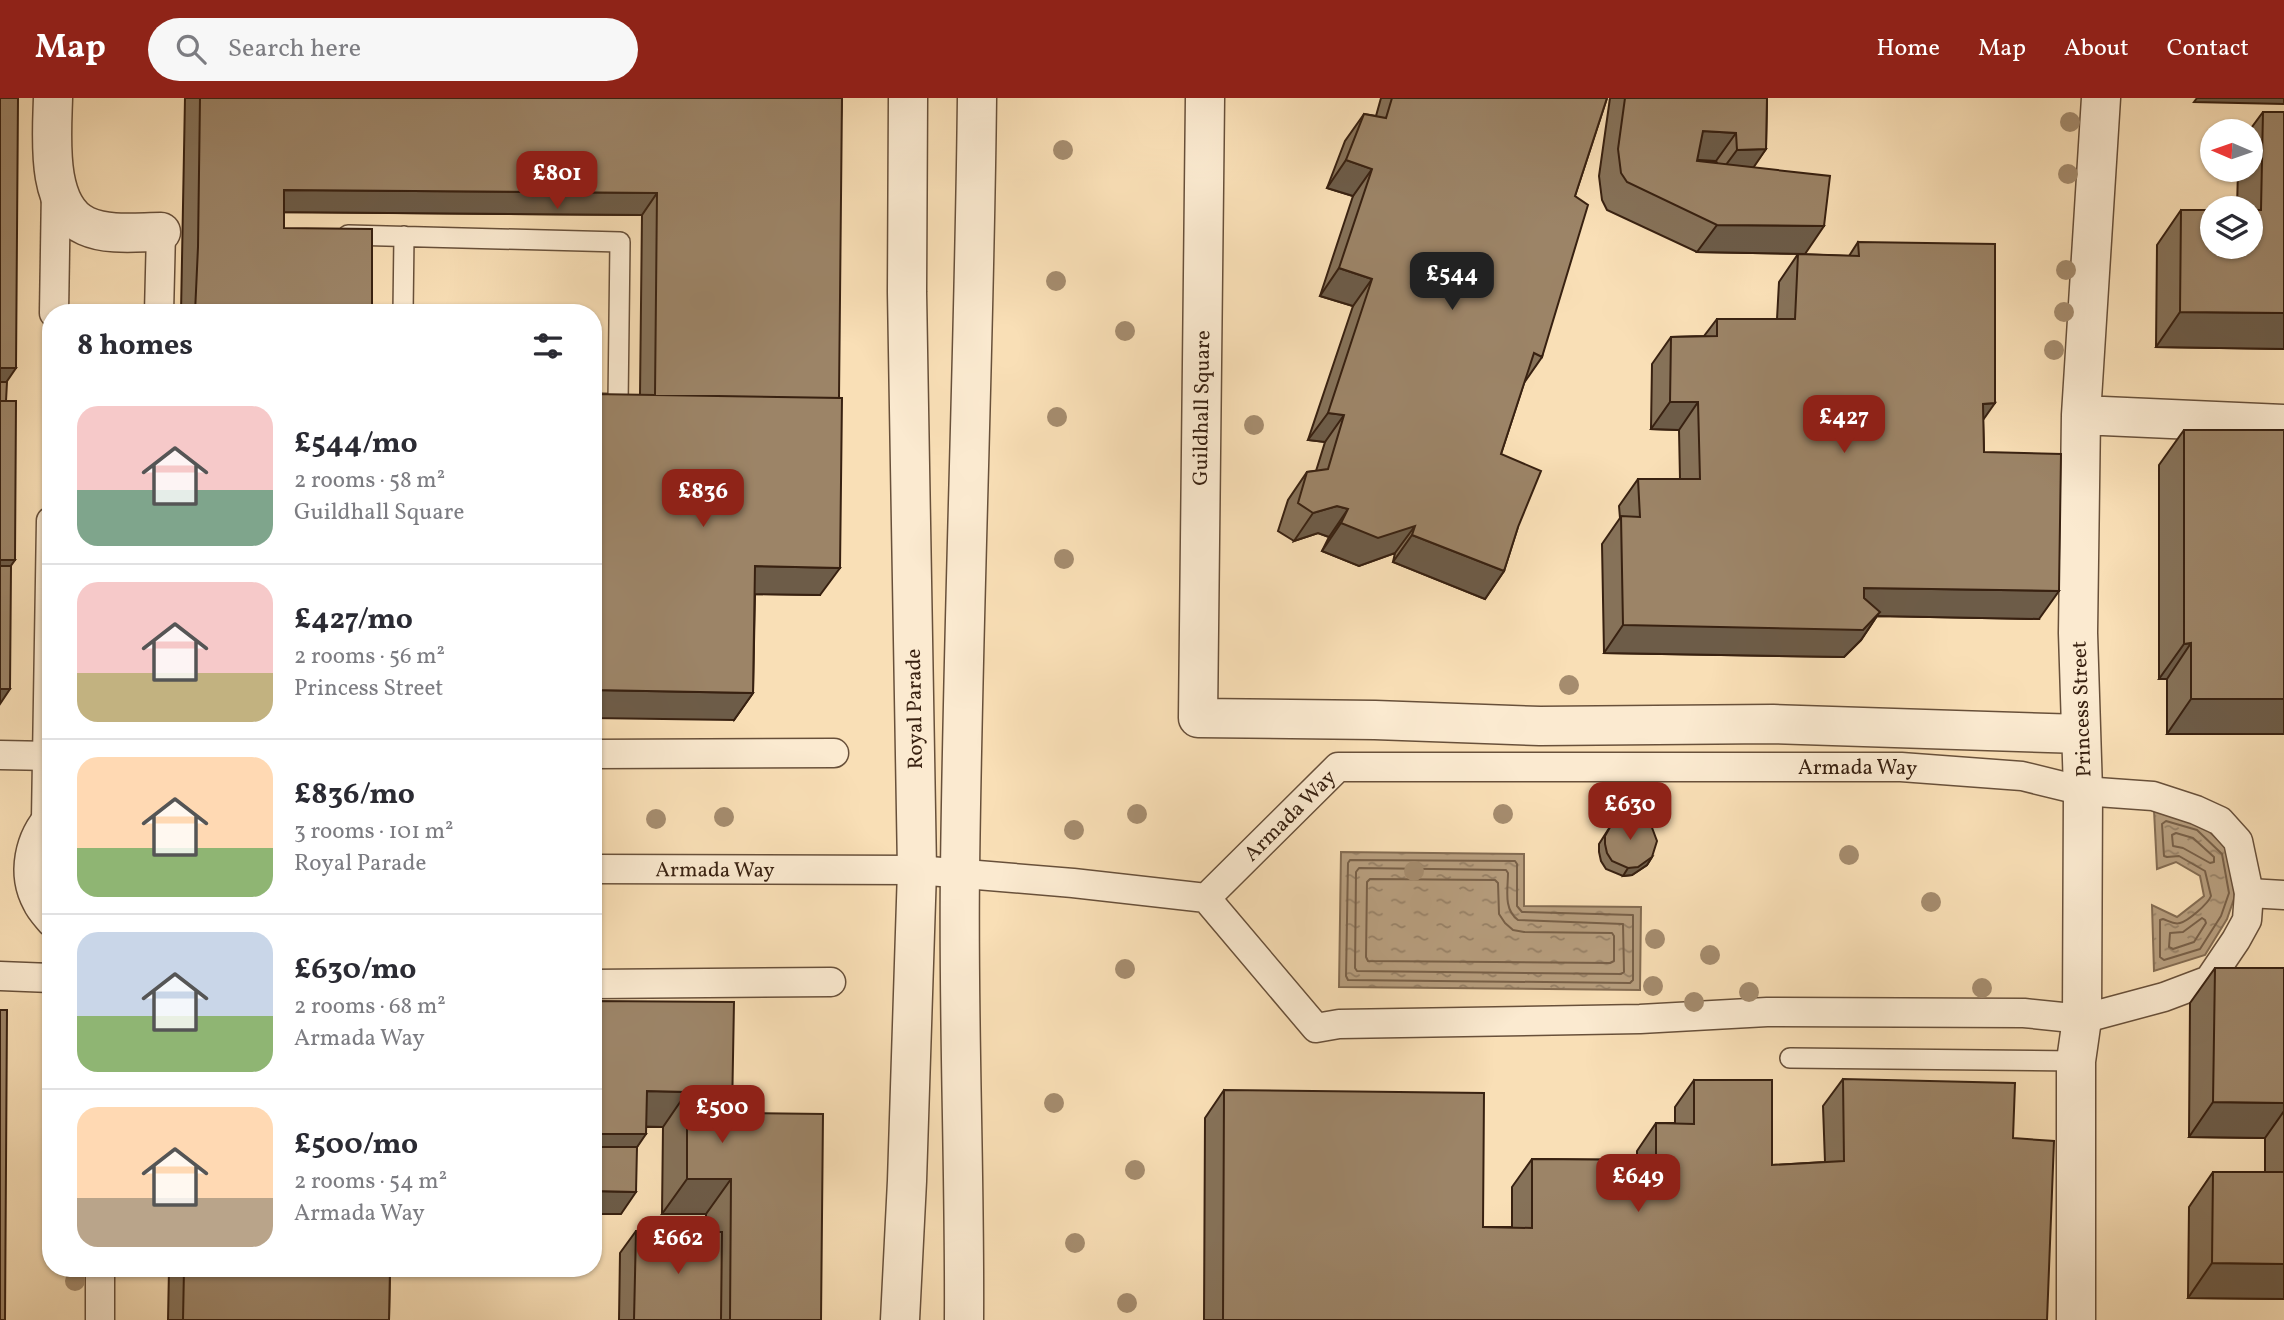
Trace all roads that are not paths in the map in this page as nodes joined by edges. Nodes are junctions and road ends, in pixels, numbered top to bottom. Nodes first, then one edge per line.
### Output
1 (53, 98) edge
2 (908, 98) edge
3 (977, 98) edge
4 (1206, 98) edge
5 (2101, 98) edge
6 (56, 182) junction
7 (168, 232) joint
8 (323, 235) edge
9 (404, 236) junction
10 (54, 304) edge
11 (160, 304) edge
12 (403, 304) edge
13 (602, 403) edge
14 (2081, 415) junction
15 (2284, 424) edge
16 (1198, 718) joint
17 (2081, 734) junction
18 (834, 753) dead end
19 (602, 754) edge
20 (0, 755) edge
21 (42, 756) edge
22 (2083, 791) junction
23 (42, 824) edge
24 (602, 869) edge
25 (916, 870) junction
26 (960, 873) junction
27 (2249, 893) junction
28 (2284, 895) edge
29 (1206, 898) junction
30 (42, 910) edge
31 (0, 976) edge
32 (42, 978) edge
33 (831, 982) dead end
34 (602, 984) edge
35 (2082, 1019) junction
36 (1790, 1058) dead end
37 (2076, 1061) junction
38 (100, 1277) edge
39 (100, 1320) edge
40 (900, 1320) edge
41 (964, 1320) edge
42 (2076, 1320) edge

1 - 6 street
2 - 25 street, Royal Parade
3 - 26 street
4 - 16 street, Guildhall Square
5 - 14 street, Princess Street
6 - 7 street
6 - 10 street
7 - 11 street
8 - 9 lane
9 - 12 lane
9 - 13 lane
14 - 15 street
14 - 17 street, Princess Street
16 - 17 street, Armada Way
17 - 22 street, Princess Street
18 - 19 street
20 - 21 street
22 - 27 street, Armada Way
22 - 29 street, Armada Way
22 - 35 street, Princess Street
23 - 30 street
24 - 25 street, Armada Way
25 - 26 street, Armada Way
25 - 40 street, Royal Parade
26 - 29 street, Armada Way
26 - 41 street
27 - 28 street
27 - 35 street
29 - 35 street
31 - 32 street
33 - 34 street
35 - 37 street, Princess Street
36 - 37 lane
37 - 42 street, Princess Street
38 - 39 street

